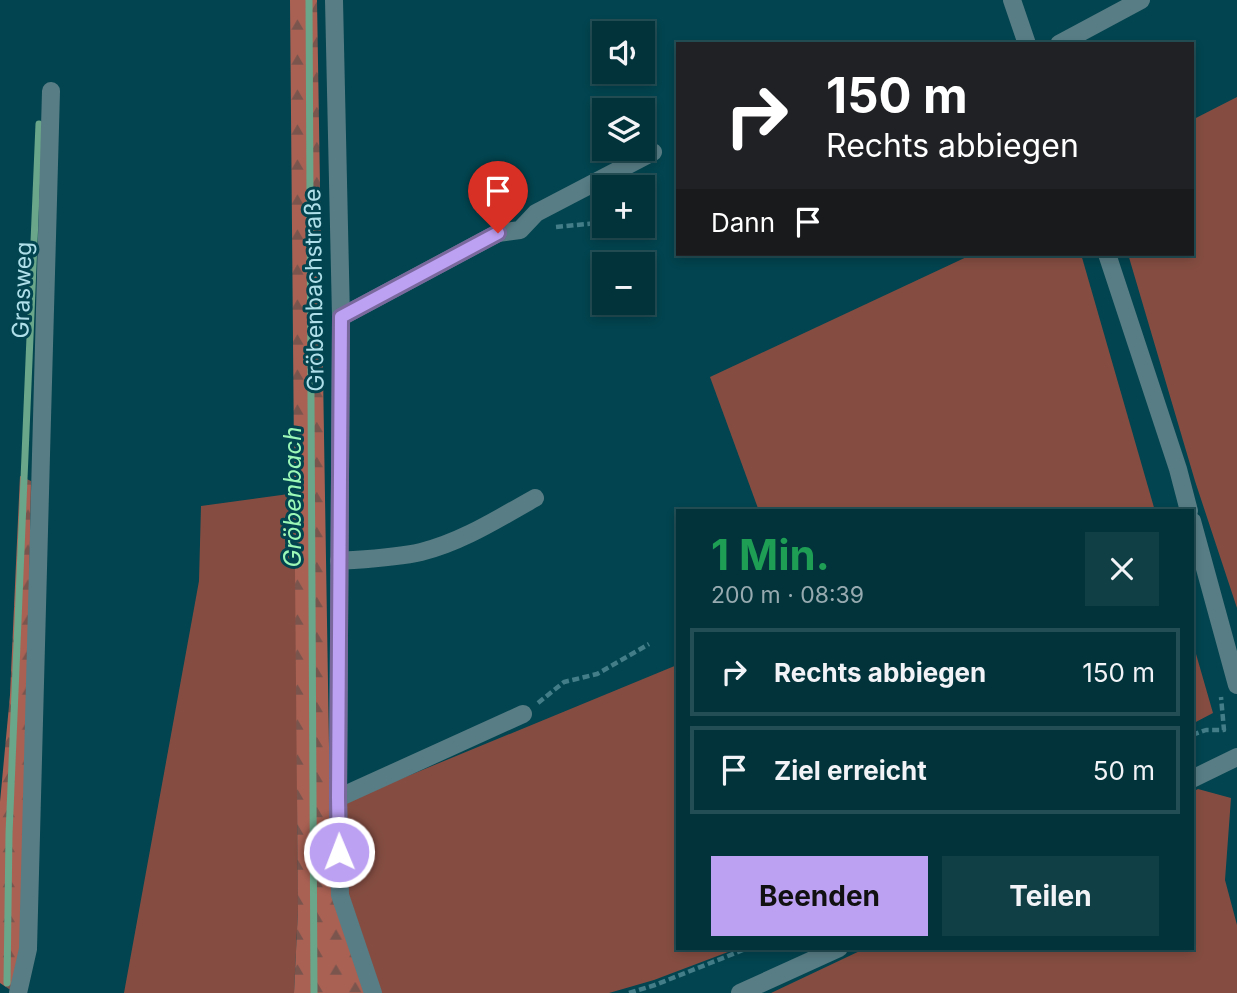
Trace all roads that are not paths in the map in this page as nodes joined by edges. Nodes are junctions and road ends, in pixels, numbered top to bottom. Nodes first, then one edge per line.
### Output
1 (334, 0) edge
2 (1012, 0) edge
3 (1141, 0) edge
4 (1026, 42) edge
5 (1063, 42) edge
6 (51, 91) dead end
7 (636, 161) edge
8 (1108, 256) edge
9 (341, 317) junction
10 (535, 498) dead end
11 (1188, 509) edge
12 (1194, 528) edge
13 (339, 561) junction
14 (1237, 685) edge
15 (523, 714) road end
16 (1237, 757) edge
17 (1194, 778) edge
18 (338, 798) junction
19 (835, 950) edge
20 (18, 993) edge
21 (373, 993) edge
22 (740, 993) edge

1 - 9 street, Gröbenbachstraße
2 - 4 street
3 - 5 street
6 - 20 street, Grasweg
7 - 9 street
8 - 11 street
9 - 13 street, Gröbenbachstraße
10 - 13 street
12 - 14 street
13 - 18 street, Gröbenbachstraße
15 - 18 street
16 - 17 street
18 - 21 street, Gröbenbachstraße
19 - 22 street

